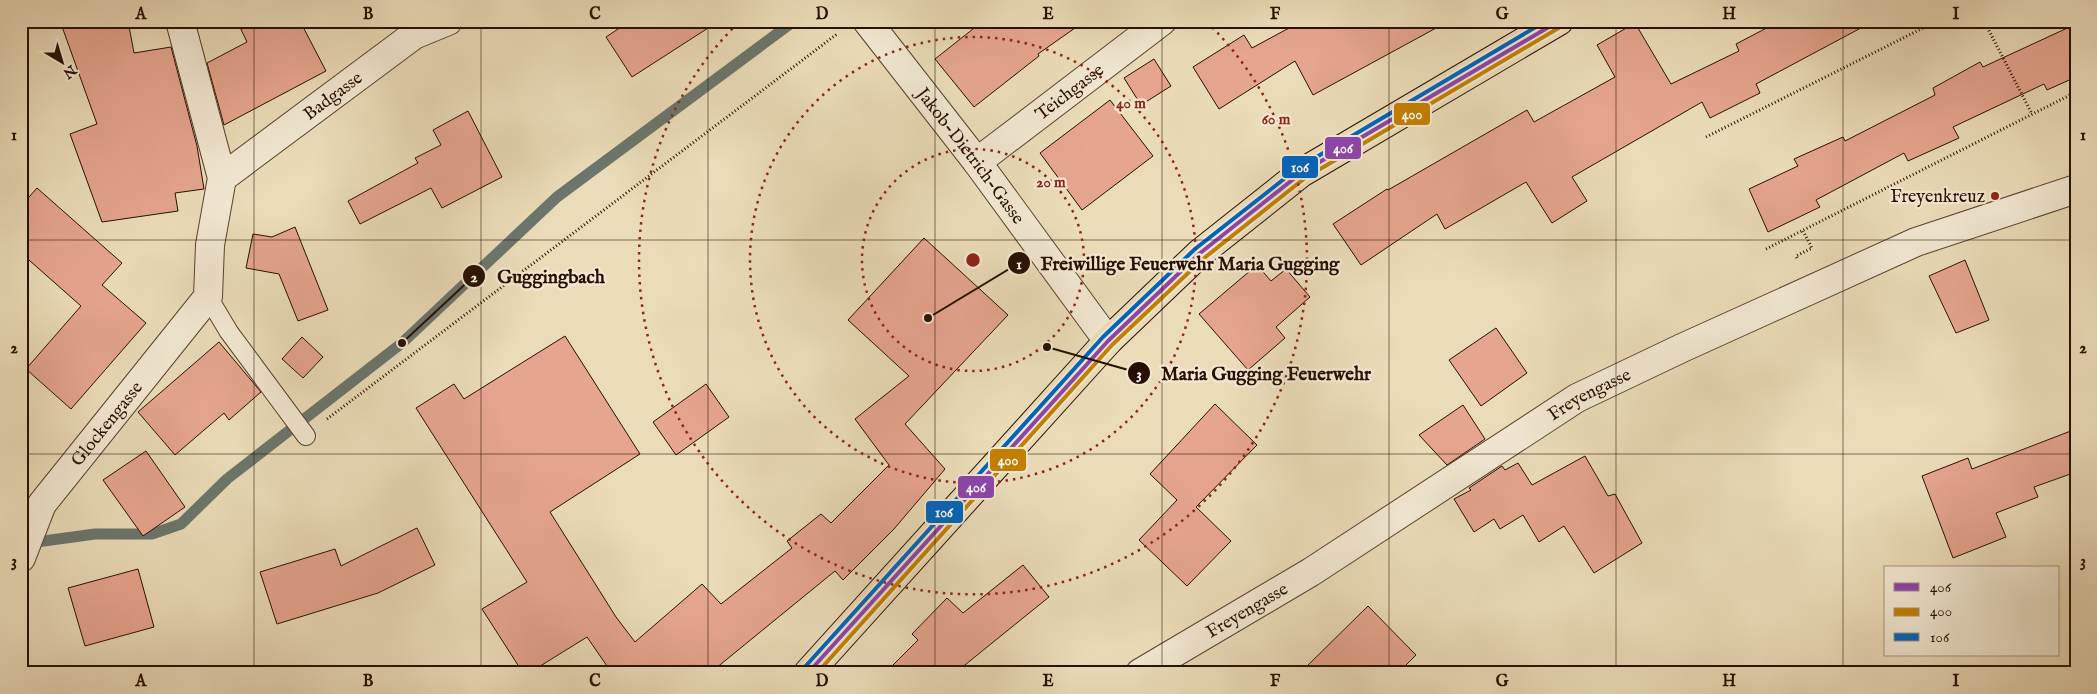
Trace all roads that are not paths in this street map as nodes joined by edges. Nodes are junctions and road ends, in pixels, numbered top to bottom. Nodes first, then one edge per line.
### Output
1 (180, 21) edge
2 (448, 21) edge
3 (867, 21) edge
4 (1162, 21) edge
5 (1559, 21) edge
6 (977, 162) junction
7 (222, 178) junction
8 (2076, 189) edge
9 (208, 297) junction
10 (1108, 341) junction
11 (304, 434) road end
12 (33, 510) edge
13 (21, 558) edge
14 (808, 673) edge
15 (1140, 673) edge

1 - 7 street
2 - 7 street, Badgasse
3 - 6 street, Jakob-Dietrich-Gasse
4 - 6 street, Teichgasse
5 - 10 main road
6 - 10 street, Jakob-Dietrich-Gasse
7 - 9 street
8 - 15 street, Freyengasse
9 - 11 lane
9 - 12 street, Glockengasse
10 - 14 main road
12 - 13 street, Glockengasse

